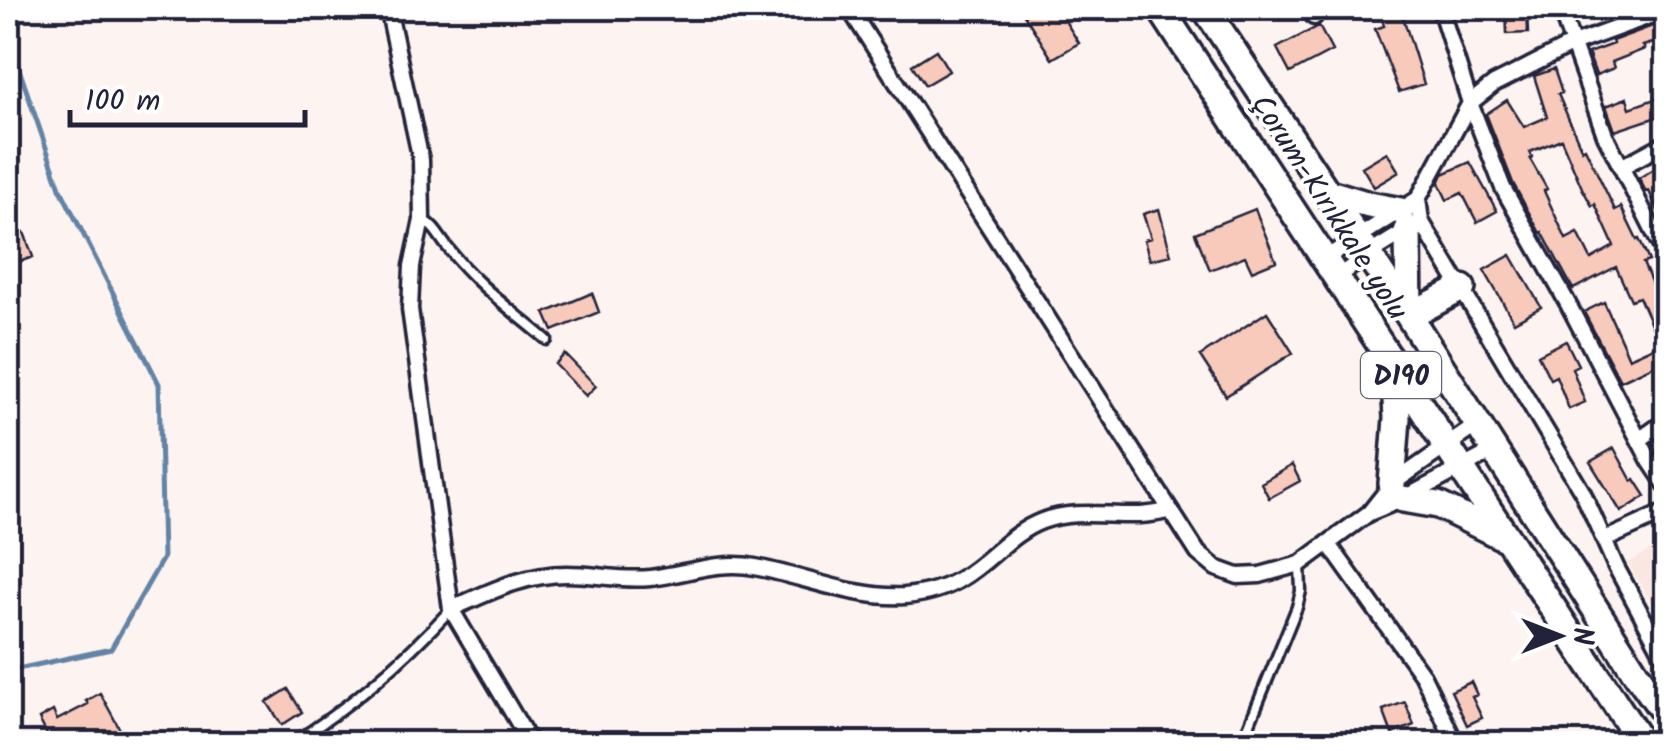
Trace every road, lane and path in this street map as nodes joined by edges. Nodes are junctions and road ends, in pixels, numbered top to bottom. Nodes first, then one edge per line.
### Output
1 (388, 8) edge
2 (849, 8) edge
3 (1160, 8) edge
4 (1205, 8) edge
5 (1440, 8) edge
6 (1560, 8) edge
7 (1666, 10) edge
8 (1573, 44) junction
9 (1470, 103) junction
10 (1666, 143) edge
11 (1621, 167) junction
12 (1326, 192) junction
13 (1412, 215) junction
14 (422, 220) junction
15 (1362, 247) junction
16 (1666, 256) edge
17 (1331, 268) junction
18 (1462, 288) junction
19 (1408, 316) junction
20 (548, 340) dead end
21 (1394, 364) junction
22 (1666, 421) edge
23 (1478, 424) junction
24 (1639, 440) junction
25 (1447, 445) junction
26 (1495, 450) junction
27 (1462, 468) junction
28 (1666, 485) edge
29 (1397, 491) junction
30 (1170, 510) junction
31 (1666, 512) edge
32 (1604, 540) junction
33 (1510, 541) junction
34 (1328, 543) junction
35 (1300, 564) junction
36 (451, 609) junction
37 (1666, 660) edge
38 (1636, 673) junction
39 (1666, 701) edge
40 (1666, 716) edge
41 (1243, 740) dead end
42 (1453, 742) edge
43 (291, 744) edge
44 (531, 744) edge
45 (1642, 744) edge

1 - 14 street
2 - 30 street
3 - 17 highway, Çorum-Kırıkkale yolu / D190
4 - 12 highway, Çorum-Kırıkkale yolu / D190
5 - 9 street
6 - 8 street
7 - 8 street
8 - 9 street
8 - 11 street
9 - 13 street
9 - 24 street
10 - 11 street
11 - 16 street
12 - 13 highway
12 - 15 highway, Çorum-Kırıkkale yolu / D190
13 - 15 street
13 - 18 street
13 - 19 highway
14 - 20 lane
14 - 36 street
15 - 17 street
15 - 17 street
15 - 19 highway, Çorum-Kırıkkale yolu / D190
17 - 21 highway, Çorum-Kırıkkale yolu / D190
18 - 19 highway
18 - 32 street
19 - 23 highway, Çorum-Kırıkkale yolu / D190
21 - 25 highway, Çorum-Kırıkkale yolu / D190
21 - 29 highway
22 - 24 street
23 - 25 street
23 - 26 highway, Çorum-Kırıkkale yolu / D190
24 - 28 street
25 - 27 highway, Çorum-Kırıkkale yolu / D190
25 - 29 street
26 - 27 street
26 - 38 highway, Çorum-Kırıkkale yolu / D190
27 - 29 street
27 - 33 highway, Çorum-Kırıkkale yolu / D190
29 - 33 highway
29 - 34 street
30 - 35 street
30 - 36 street
31 - 32 street
32 - 37 street
33 - 45 highway, Çorum-Kırıkkale yolu / D190
34 - 35 street
34 - 42 street
35 - 41 lane
36 - 43 lane
36 - 44 street
38 - 39 highway
38 - 40 highway, Çorum-Kırıkkale yolu / D190

